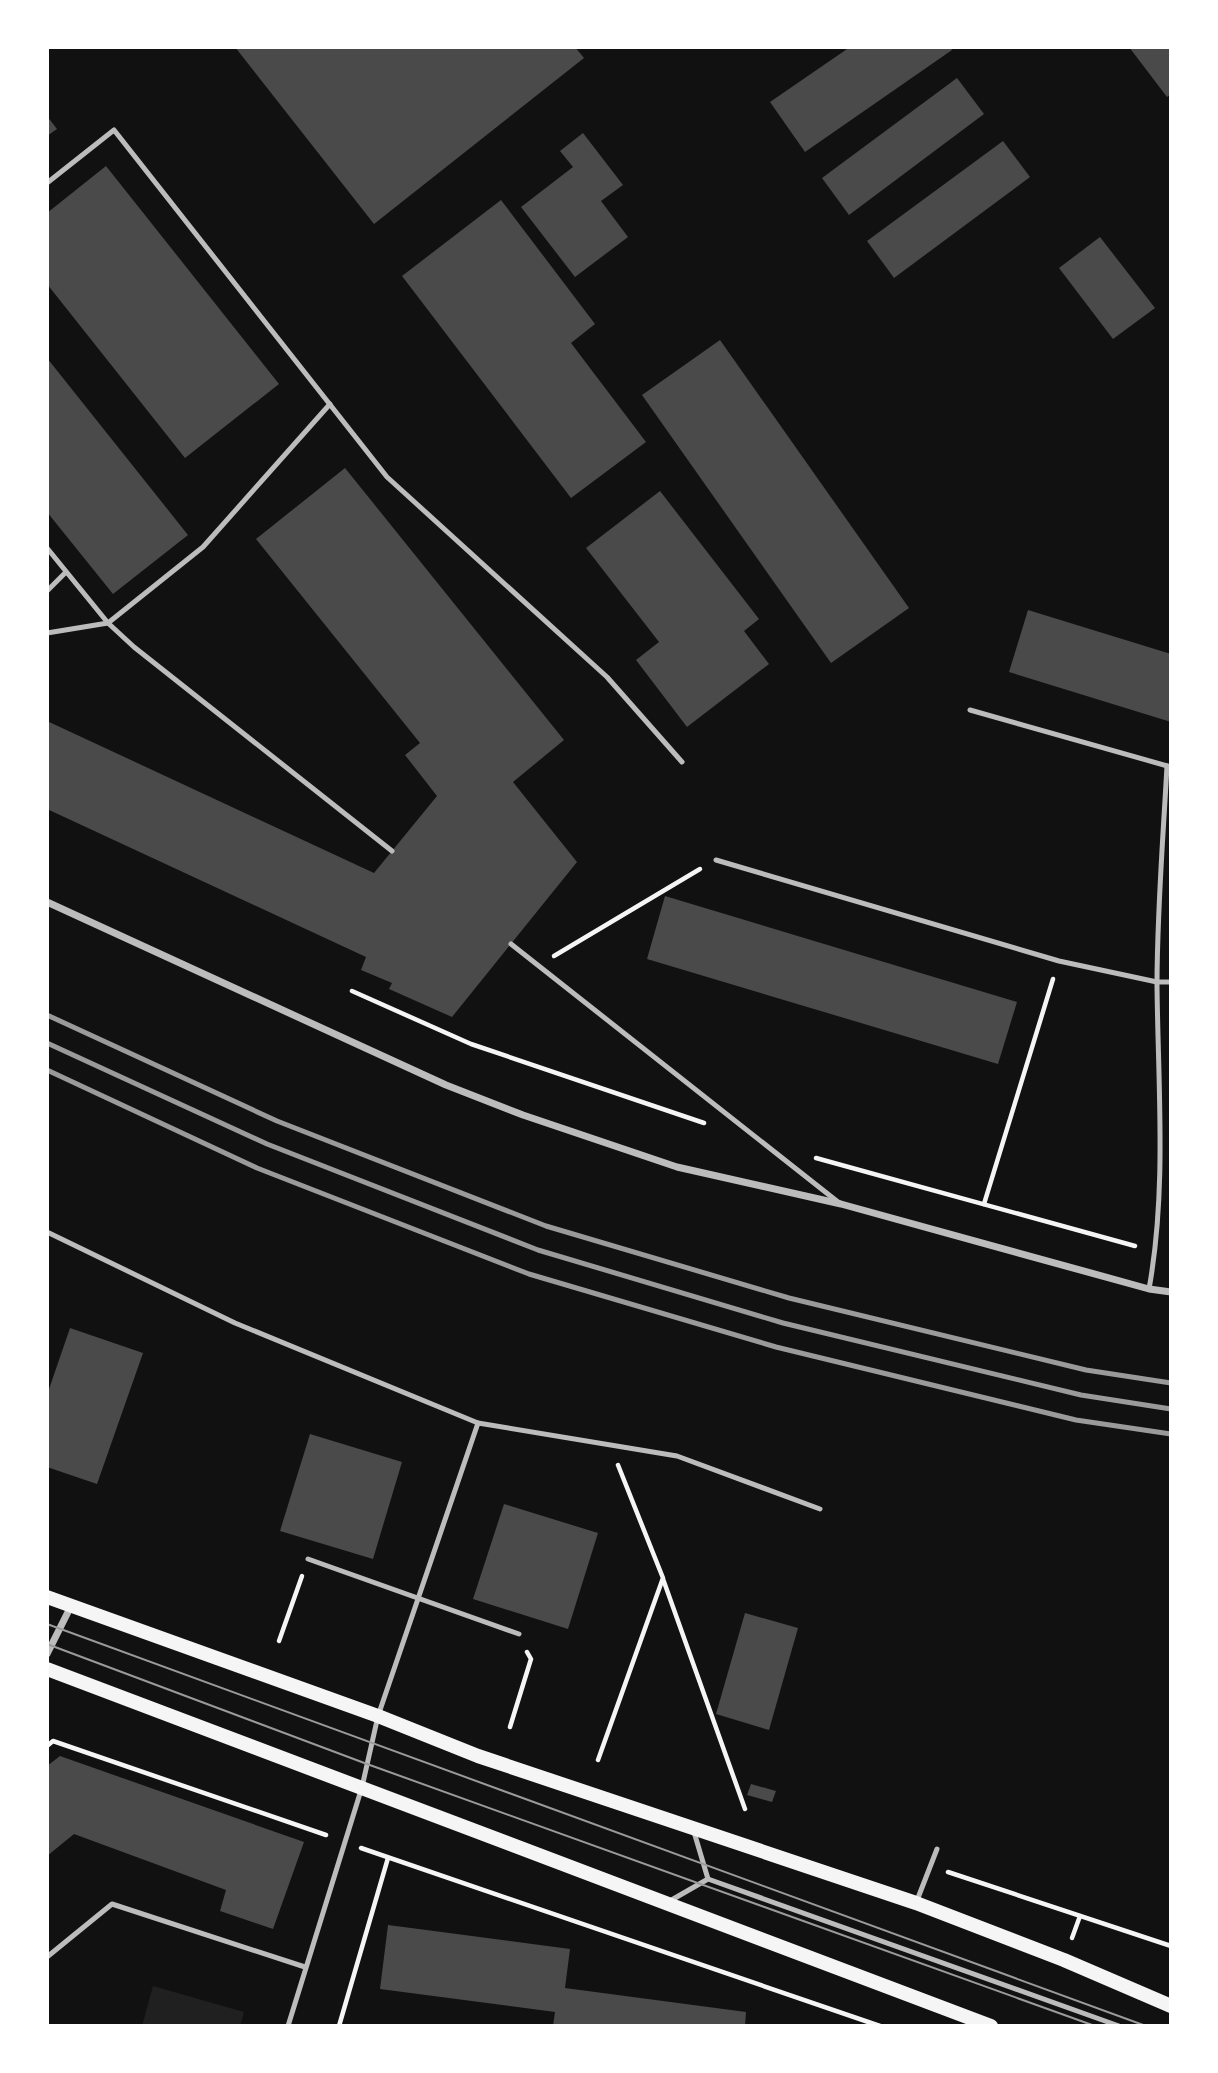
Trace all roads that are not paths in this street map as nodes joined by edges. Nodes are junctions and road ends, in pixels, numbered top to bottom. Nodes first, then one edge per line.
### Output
1 (47, 183) edge
2 (330, 404) junction
3 (47, 548) edge
4 (66, 572) junction
5 (47, 591) edge
6 (108, 623) junction
7 (47, 633) edge
8 (970, 710) dead end
9 (682, 762) dead end
10 (1169, 767) edge
11 (392, 851) dead end
12 (716, 860) road end
13 (47, 902) edge
14 (511, 944) dead end
15 (1157, 982) junction
16 (1171, 982) edge
17 (841, 1204) junction
18 (47, 1232) edge
19 (1149, 1289) junction
20 (1171, 1292) edge
21 (478, 1423) junction
22 (820, 1509) dead end
23 (309, 1559) road end
24 (47, 1597) edge
25 (416, 1600) junction
26 (71, 1606) junction
27 (519, 1634) road end
28 (47, 1654) edge
29 (47, 1669) edge
30 (378, 1716) junction
31 (362, 1787) junction
32 (693, 1829) junction
33 (937, 1849) dead end
34 (708, 1879) junction
35 (666, 1903) junction
36 (916, 1903) junction
37 (47, 1957) edge
38 (305, 1967) junction
39 (1171, 2006) edge
40 (288, 2026) edge
41 (991, 2026) edge
42 (1119, 2026) edge

1 - 2 lane
2 - 6 lane
2 - 9 lane
3 - 4 lane
4 - 5 lane
4 - 6 lane
6 - 7 lane
6 - 11 lane
8 - 10 lane
10 - 15 lane
12 - 15 lane
13 - 17 street
14 - 17 lane
15 - 16 lane
15 - 19 lane
17 - 19 street
18 - 21 lane
19 - 20 street
21 - 22 lane
21 - 25 lane
23 - 25 lane
24 - 26 main road
25 - 27 lane
25 - 30 lane
26 - 28 street
26 - 30 main road
29 - 31 main road
30 - 31 lane
30 - 32 main road
31 - 35 main road
31 - 38 lane
32 - 34 lane
32 - 36 main road
33 - 36 lane
34 - 35 lane
34 - 42 lane
35 - 41 main road
36 - 39 main road
37 - 38 lane
38 - 40 lane

